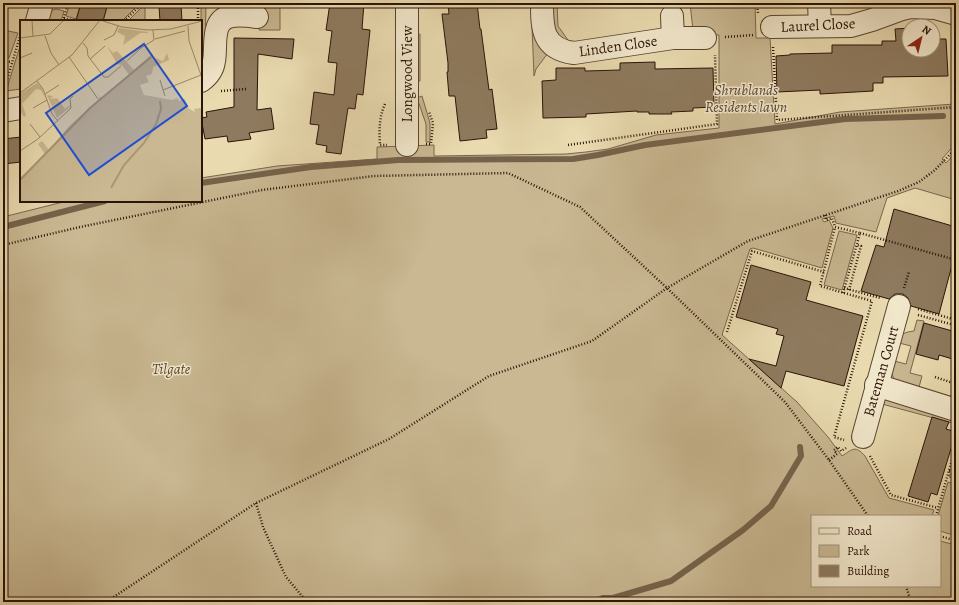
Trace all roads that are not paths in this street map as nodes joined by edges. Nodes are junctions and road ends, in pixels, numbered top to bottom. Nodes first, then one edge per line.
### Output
1 (42, 3) edge
2 (407, 3) edge
3 (542, 3) edge
4 (819, 3) edge
5 (956, 14) edge
6 (672, 16) dead end
7 (257, 17) dead end
8 (37, 20) edge
9 (820, 26) junction
10 (768, 34) road end
11 (713, 37) road end
12 (673, 38) junction
13 (202, 80) edge
14 (20, 108) edge
15 (3, 111) edge
16 (407, 145) dead end
17 (908, 310) road end
18 (876, 386) junction
19 (956, 410) edge
20 (854, 442) road end

1 - 8 street
2 - 16 street, Longwood View
3 - 12 street, Linden Close
4 - 9 street
5 - 9 street, Laurel Close
6 - 12 street
7 - 13 street
9 - 10 street, Laurel Close
11 - 12 street, Linden Close
14 - 15 street
17 - 18 street, Bateman Court
18 - 19 street
18 - 20 street, Bateman Court

